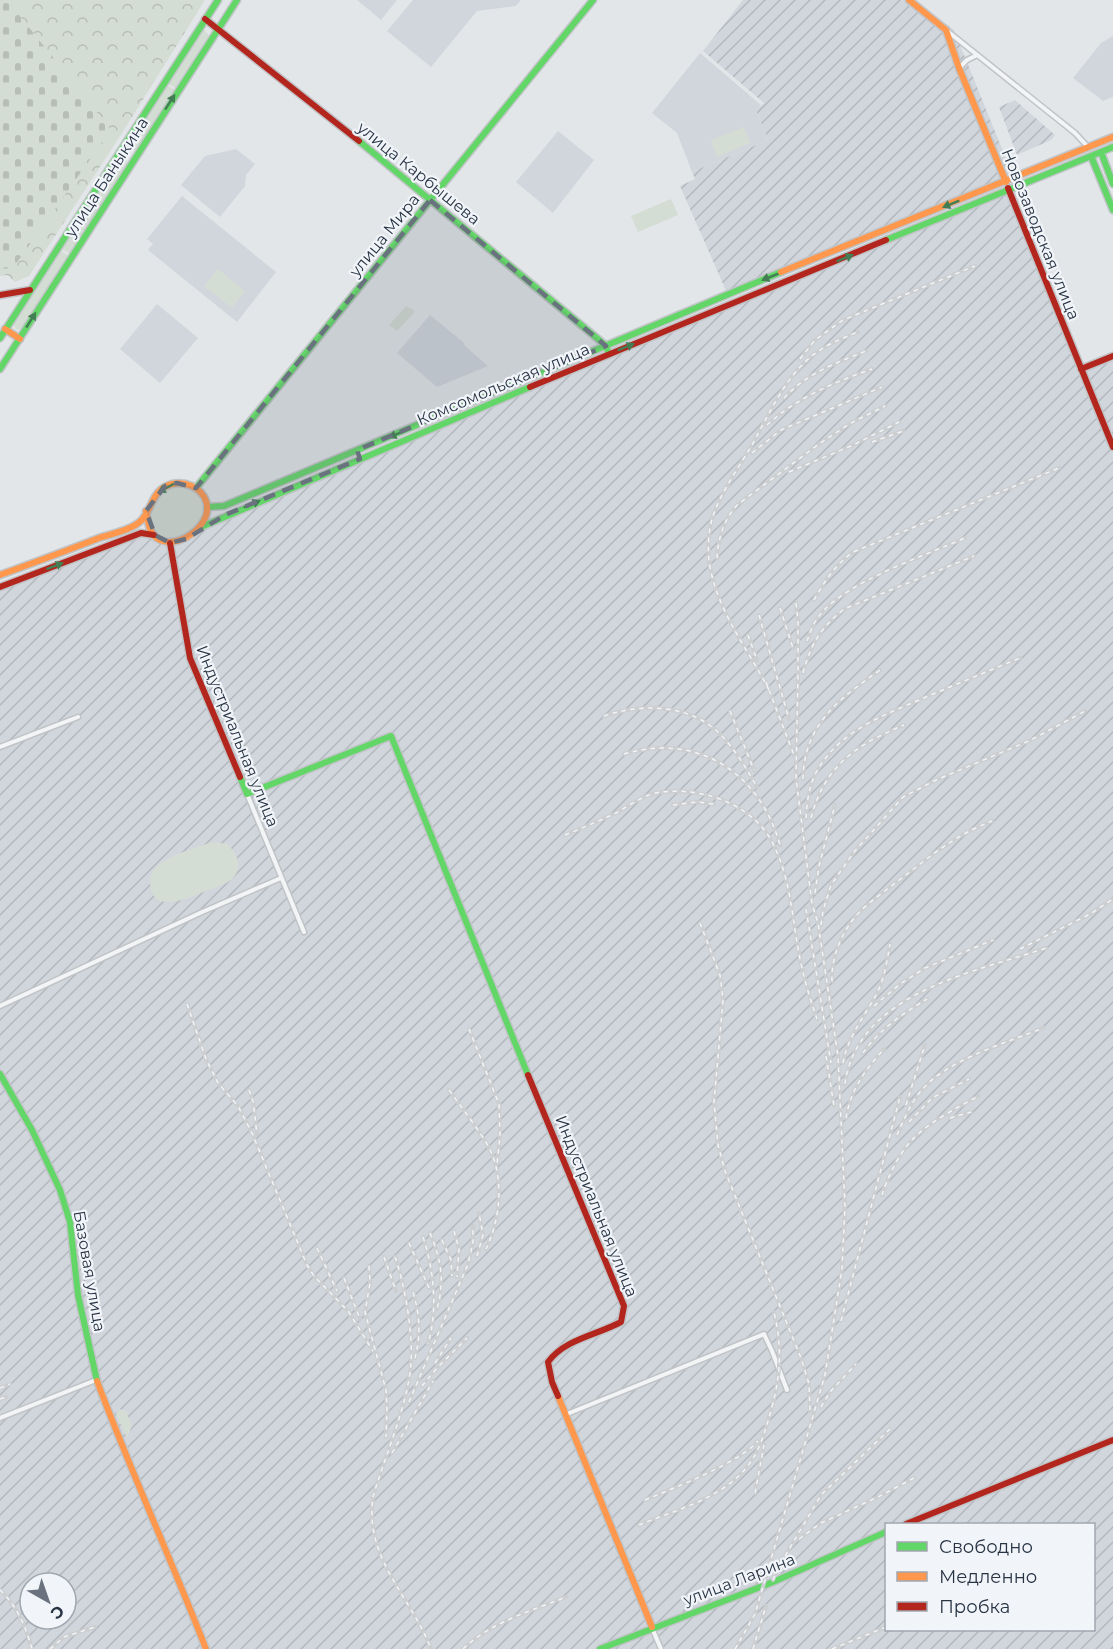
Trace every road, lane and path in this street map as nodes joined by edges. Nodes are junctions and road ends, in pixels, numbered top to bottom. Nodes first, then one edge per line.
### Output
1 (218, 0) edge
2 (237, 0) edge
3 (593, 0) edge
4 (909, 0) edge
5 (205, 19) junction
6 (219, 28) junction
7 (946, 30) junction
8 (977, 55) junction
9 (959, 68) junction
10 (1113, 137) edge
11 (1088, 147) junction
12 (1113, 147) edge
13 (120, 150) junction
14 (1101, 152) junction
15 (1091, 156) junction
16 (134, 159) junction
17 (1057, 160) junction
18 (1061, 169) junction
19 (1005, 182) junction
20 (1113, 184) edge
21 (1009, 190) junction
22 (429, 200) junction
23 (1113, 210) edge
24 (888, 229) junction
25 (892, 238) junction
26 (816, 258) junction
27 (820, 268) junction
28 (30, 290) junction
29 (0, 296) edge
30 (5, 329) junction
31 (0, 338) edge
32 (20, 339) junction
33 (606, 346) junction
34 (609, 354) junction
35 (1113, 356) edge
36 (0, 369) edge
37 (1081, 369) junction
38 (510, 386) junction
39 (513, 395) junction
40 (1113, 447) edge
41 (357, 450) junction
42 (360, 459) junction
43 (196, 488) junction
44 (207, 507) junction
45 (146, 511) junction
46 (199, 528) junction
47 (155, 535) junction
48 (170, 543) junction
49 (0, 575) edge
50 (0, 587) edge
51 (78, 717) dead end
52 (0, 747) edge
53 (247, 794) junction
54 (281, 878) junction
55 (304, 932) dead end
56 (0, 1006) edge
57 (0, 1074) edge
58 (96, 1380) junction
59 (787, 1390) dead end
60 (567, 1414) junction
61 (0, 1418) edge
62 (1113, 1440) edge
63 (908, 1523) edge
64 (885, 1532) edge
65 (652, 1628) junction
66 (206, 1649) edge
67 (600, 1649) edge
68 (661, 1649) edge

1 - 5 main road, улица Баныкина
2 - 6 main road, улица Баныкина
3 - 22 main road, улица Мира
4 - 7 main road
5 - 6 main road, улица Карбышева
5 - 13 main road, улица Баныкина
16 -> 6 main road, улица Баныкина
6 - 22 main road, улица Карбышева
7 - 8 street
7 - 9 main road, Новозаводская улица
8 - 9 street
8 - 11 street
9 - 19 main road, Новозаводская улица
10 - 11 main road, Комсомольская улица
11 - 17 main road, Комсомольская улица
12 - 14 main road, Комсомольская улица
13 - 16 main road
13 - 28 main road, улица Баныкина
14 - 15 main road, Комсомольская улица
14 - 20 main road
15 - 18 main road, Комсомольская улица
15 - 23 main road
32 -> 16 main road, улица Баныкина
17 - 18 main road
17 - 19 main road, Комсомольская улица
18 - 21 main road, Комсомольская улица
19 - 21 main road, Новозаводская улица
19 -> 24 main road, Комсомольская улица
21 - 25 main road, Комсомольская улица
21 - 37 main road, Новозаводская улица
22 - 33 main road, улица Карбышева
22 - 43 main road, улица Мира
24 - 25 main road
24 - 26 main road, Комсомольская улица
27 -> 25 main road, Комсомольская улица
26 - 27 main road
26 -> 33 main road, Комсомольская улица
34 -> 27 main road, Комсомольская улица
28 - 29 main road
28 - 30 main road, улица Баныкина
30 - 31 main road, улица Баныкина
30 - 32 main road
32 - 36 main road, улица Баныкина
33 - 34 main road, улица Карбышева
33 - 38 main road, Комсомольская улица
34 - 39 main road, Комсомольская улица
35 - 37 main road
37 - 40 main road, Новозаводская улица
38 - 39 main road
38 -> 41 main road, Комсомольская улица
39 - 42 main road, Комсомольская улица
41 - 42 main road
41 - 44 main road, Комсомольская улица
46 -> 42 main road, Комсомольская улица
43 - 44 main road
43 -> 45 main road
44 - 46 main road
45 - 47 main road
45 - 49 main road
46 - 48 main road
47 - 48 main road
50 -> 47 main road
48 - 53 main road, Индустриальная улица
51 - 52 street
53 - 54 street, Индустриальная улица
53 - 60 main road, Индустриальная улица
54 - 55 street, Индустриальная улица
54 - 56 street
57 - 58 main road, Базовая улица
58 - 61 street
58 - 66 main road, Базовая улица
59 - 60 street
60 - 65 main road, Индустриальная улица
62 - 63 main road
64 - 65 main road, улица Ларина
65 - 67 main road, улица Ларина
65 - 68 street, Индустриальная улица

